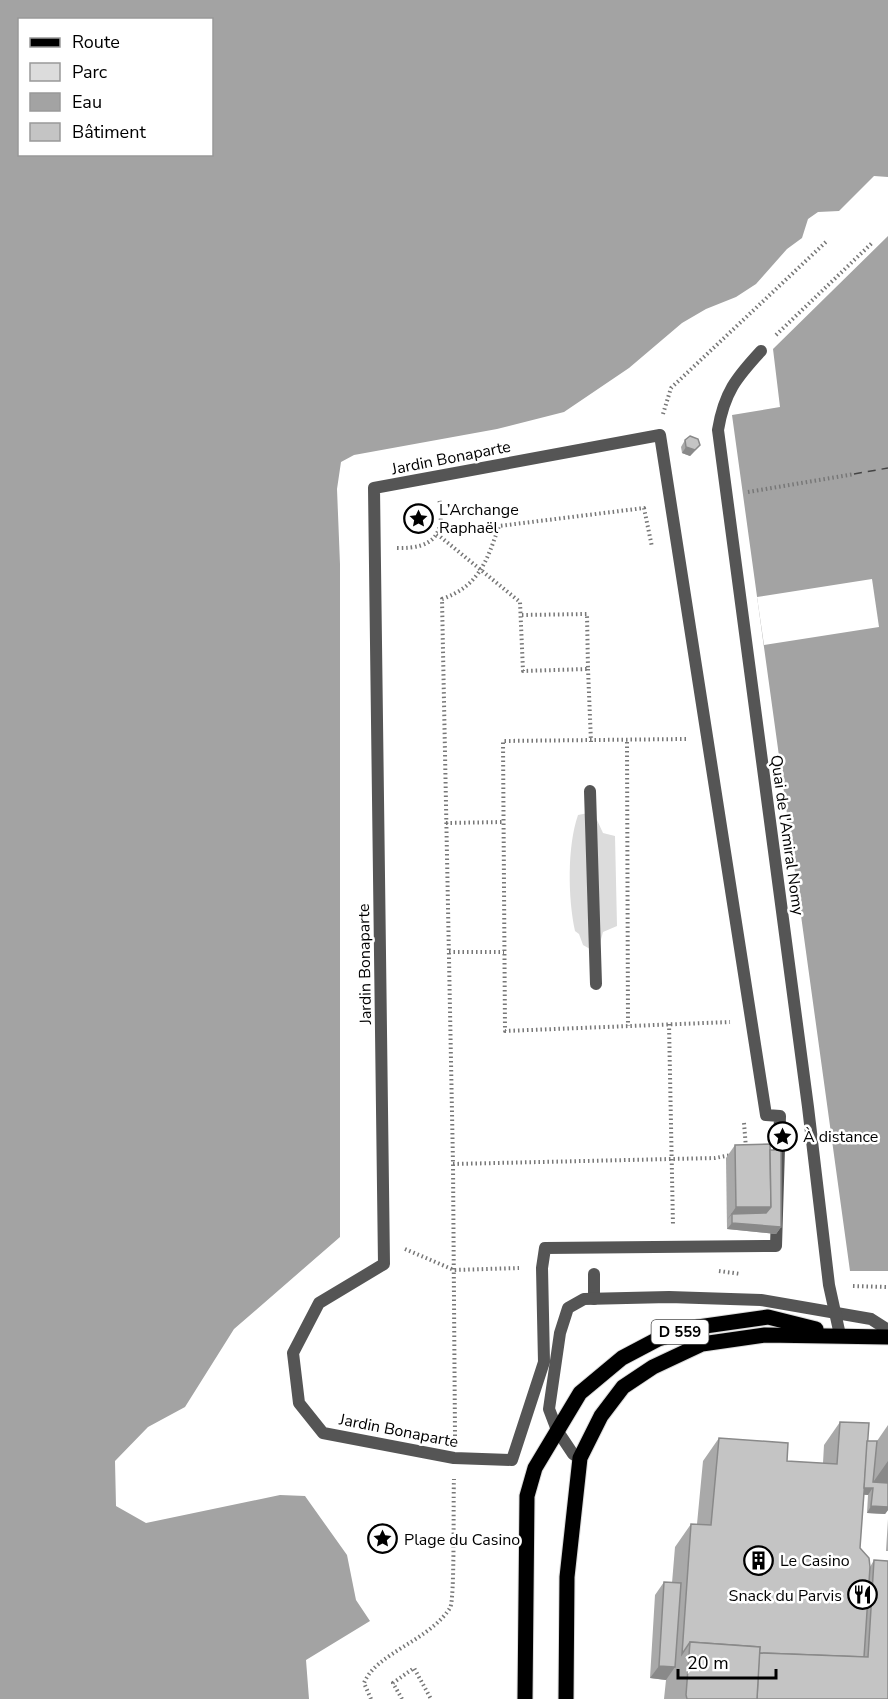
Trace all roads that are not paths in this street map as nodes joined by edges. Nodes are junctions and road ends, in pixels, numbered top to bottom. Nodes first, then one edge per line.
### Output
1 (760, 351) road end
2 (657, 435) joint
3 (590, 791) dead end
4 (596, 984) dead end
5 (594, 1274) dead end
6 (594, 1299) junction
7 (835, 1312) junction
8 (888, 1330) edge
9 (840, 1335) junction
10 (888, 1336) edge
11 (557, 1430) junction
12 (580, 1458) junction
13 (525, 1699) edge
14 (566, 1699) edge

1 - 7 street, Quai de l'Amiral Nomy
2 - 2 street, Jardin Bonaparte
3 - 4 street
5 - 6 street
6 - 7 street
6 - 11 street
7 - 8 street
7 - 9 street, Quai de l'Amiral Nomy
9 - 10 main road, D 559
9 - 11 main road, D 559
9 - 12 main road, D 559
11 - 12 street
11 - 13 main road, D 559
12 - 14 main road, D 559

